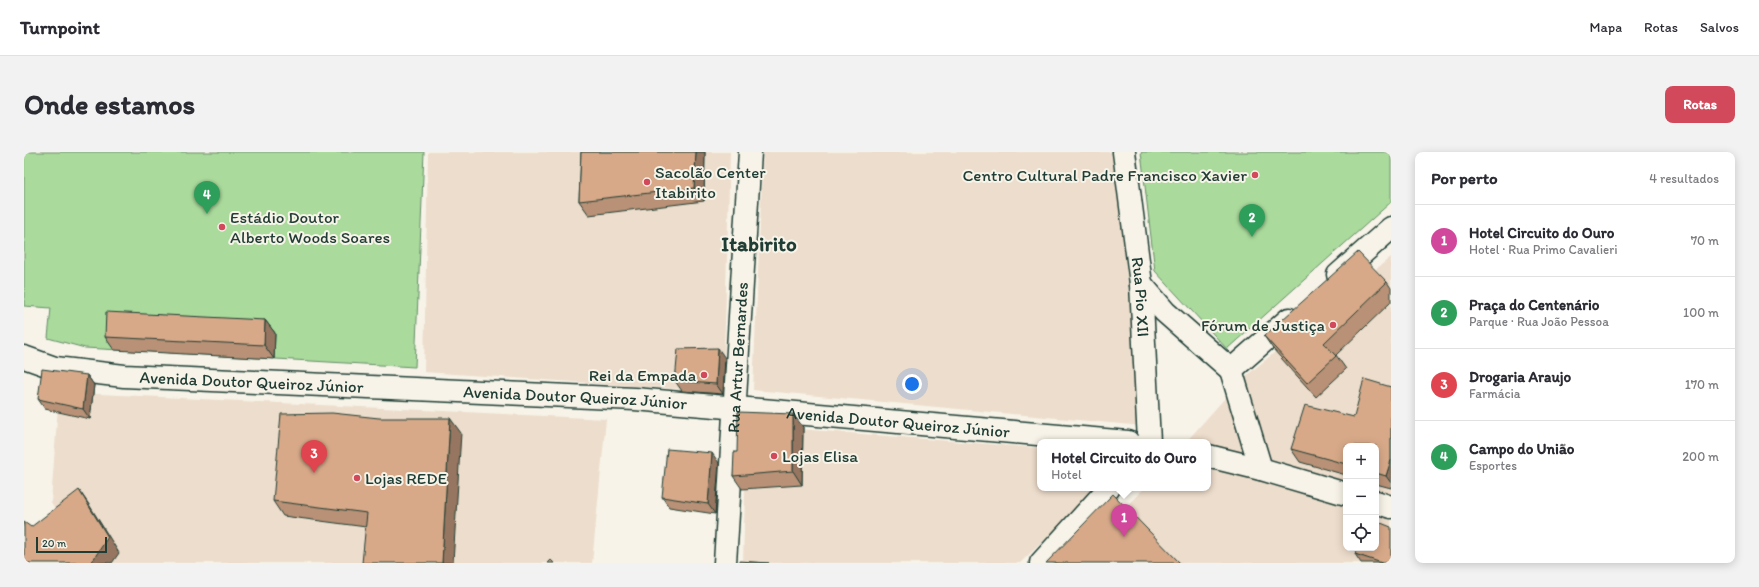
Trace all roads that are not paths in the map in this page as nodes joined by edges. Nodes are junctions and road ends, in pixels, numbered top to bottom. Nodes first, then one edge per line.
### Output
1 (750, 152) edge
2 (1124, 152) edge
3 (1388, 230) edge
4 (1141, 284) junction
5 (1326, 286) edge
6 (1302, 307) edge
7 (24, 357) edge
8 (1231, 370) junction
9 (733, 408) junction
10 (1093, 439) edge
11 (1149, 439) edge
12 (1211, 457) edge
13 (1261, 469) junction
14 (1106, 491) edge
15 (1343, 493) edge
16 (1379, 503) edge
17 (1391, 507) edge
18 (725, 563) edge
19 (1041, 563) edge

1 - 9 main road, Rua Artur Bernardes
2 - 4 main road, Rua Pio XII
3 - 5 main road
4 - 8 main road
4 - 11 main road, Rua Pio XII
6 - 8 main road
7 - 9 main road, Avenida Doutor Queiroz Júnior
8 - 13 main road
9 - 10 main road, Avenida Doutor Queiroz Júnior
9 - 18 main road, Rua Artur Bernardes
12 - 13 main road
13 - 15 main road
14 - 19 main road
16 - 17 main road

